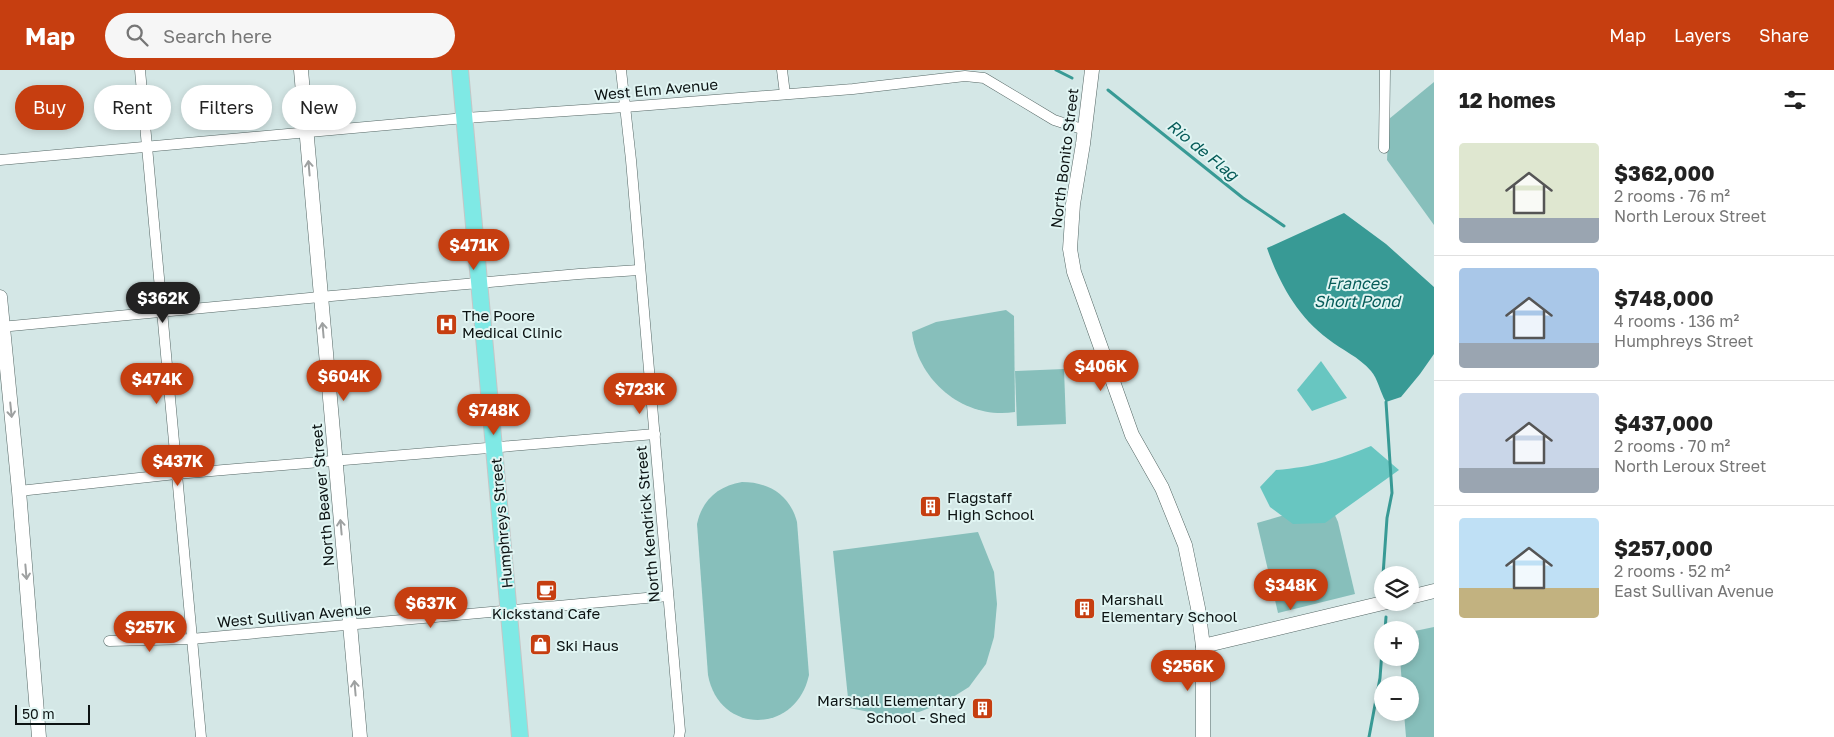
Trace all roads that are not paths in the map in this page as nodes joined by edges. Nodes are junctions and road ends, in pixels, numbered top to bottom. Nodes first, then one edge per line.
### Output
1 (140, 70) edge
2 (301, 70) edge
3 (460, 70) edge
4 (621, 70) edge
5 (782, 70) edge
6 (1092, 70) edge
7 (1384, 70) edge
8 (785, 94) junction
9 (625, 108) junction
10 (464, 118) junction
11 (1085, 130) junction
12 (306, 133) junction
13 (146, 146) junction
14 (1384, 148) dead end
15 (0, 160) edge
16 (640, 270) junction
17 (480, 283) junction
18 (320, 296) junction
19 (0, 297) edge
20 (162, 312) junction
21 (1, 327) edge
22 (654, 434) junction
23 (494, 448) junction
24 (335, 462) junction
25 (176, 474) junction
26 (19, 491) junction
27 (1434, 591) edge
28 (1419, 595) edge
29 (668, 596) junction
30 (1374, 605) edge
31 (510, 609) junction
32 (349, 625) junction
33 (191, 639) junction
34 (109, 641) dead end
35 (1203, 646) junction
36 (39, 737) edge
37 (200, 737) edge
38 (360, 737) edge
39 (520, 737) edge
40 (680, 737) edge
41 (1203, 737) edge

1 - 13 street
2 - 12 street, North Beaver Street
3 - 10 main road, Humphreys Street
4 - 9 street, North Kendrick Street
5 - 8 street
6 - 11 street, North Bonito Street
7 - 14 street
8 - 9 street, West Elm Avenue
8 - 11 street, West Elm Avenue
9 - 10 street, West Elm Avenue
9 - 16 street, North Kendrick Street
10 - 12 street, West Elm Avenue
10 - 17 main road, Humphreys Street
11 - 35 street, North Bonito Street
12 - 13 street, West Elm Avenue
18 -> 12 street, North Beaver Street
13 - 15 street, West Elm Avenue
13 - 20 street
16 - 17 street
16 - 22 street, North Kendrick Street
17 - 18 street
17 - 23 main road, Humphreys Street
18 - 20 street
24 -> 18 street, North Beaver Street
19 - 21 street
20 - 21 street
20 - 25 street
21 -> 26 street
22 - 23 street
22 - 29 street, North Kendrick Street
23 - 24 street
23 - 31 main road, Humphreys Street
24 - 25 street
32 -> 24 street, North Beaver Street
25 - 26 street
25 - 33 street
26 -> 36 street
27 - 28 street
29 - 31 street, West Sullivan Avenue
29 - 40 street, North Kendrick Street
30 - 35 street
31 - 32 street, West Sullivan Avenue
31 - 39 main road, Humphreys Street
32 - 33 street, West Sullivan Avenue
38 -> 32 street, North Beaver Street
33 - 34 street, West Sullivan Avenue
33 - 37 street
35 - 41 street, North Bonito Street

